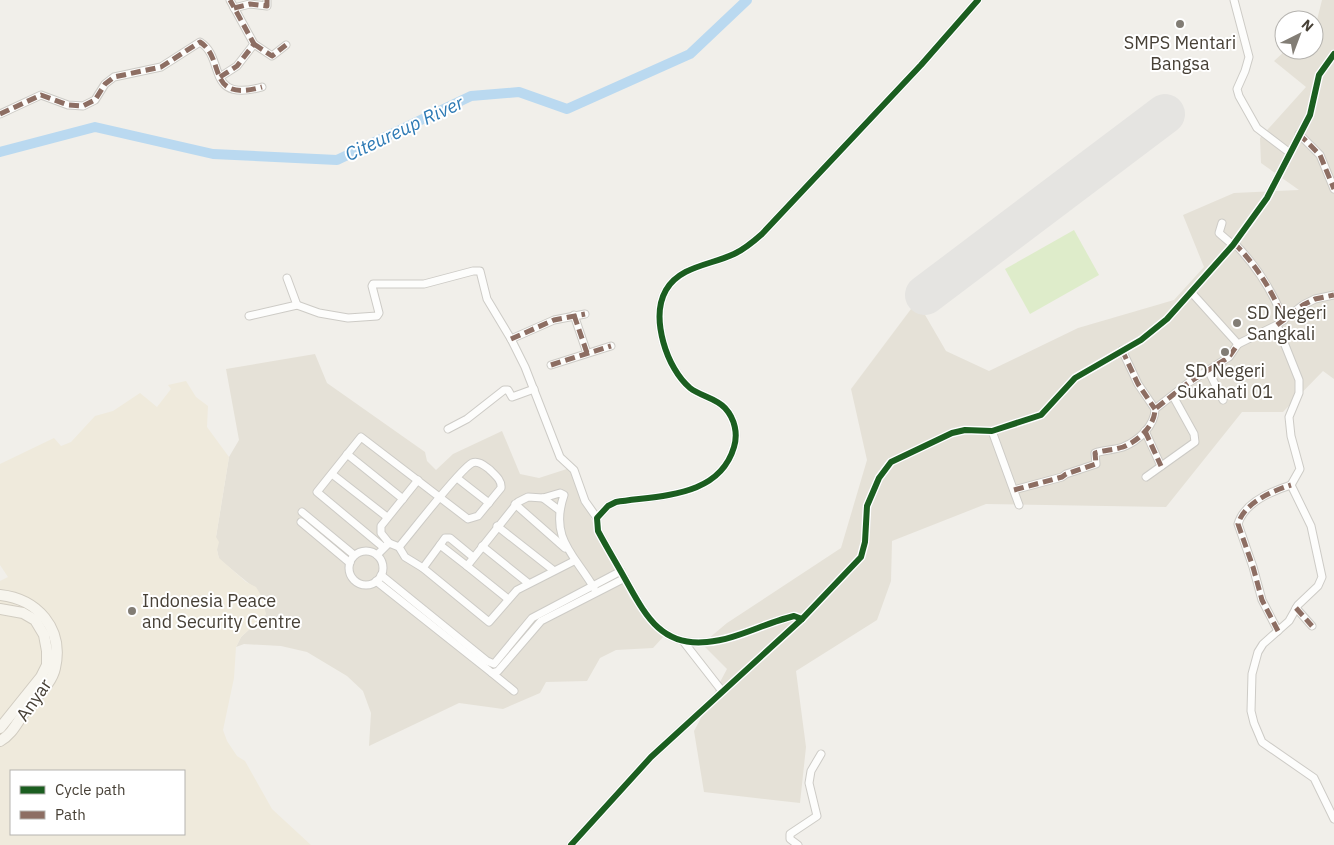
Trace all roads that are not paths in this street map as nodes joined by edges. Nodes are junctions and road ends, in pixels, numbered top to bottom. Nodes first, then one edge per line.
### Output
1 (230, 0) edge
2 (267, 0) edge
3 (978, 0) edge
4 (1234, 0) edge
5 (234, 8) junction
6 (254, 44) junction
7 (286, 45) dead end
8 (1334, 54) edge
9 (220, 77) junction
10 (262, 87) dead end
11 (0, 114) edge
12 (1299, 134) junction
13 (1290, 153) junction
14 (1334, 189) edge
15 (1222, 223) dead end
16 (1234, 244) junction
17 (287, 278) dead end
18 (1191, 292) junction
19 (1334, 295) edge
20 (297, 305) junction
21 (585, 314) dead end
22 (249, 316) dead end
23 (574, 316) junction
24 (1284, 320) junction
25 (1277, 325) junction
26 (511, 339) junction
27 (1238, 344) junction
28 (611, 346) dead end
29 (1122, 350) junction
30 (587, 352) junction
31 (551, 365) dead end
32 (1208, 370) junction
33 (534, 389) junction
34 (1173, 396) junction
35 (1223, 400) dead end
36 (1155, 409) junction
37 (448, 429) dead end
38 (992, 431) junction
39 (1145, 432) junction
40 (347, 454) junction
41 (1161, 466) junction
42 (332, 474) junction
43 (1146, 477) dead end
44 (457, 478) junction
45 (418, 480) junction
46 (1291, 485) junction
47 (1014, 490) junction
48 (543, 498) junction
49 (403, 499) junction
50 (440, 499) junction
51 (489, 503) junction
52 (515, 504) junction
53 (1019, 505) dead end
54 (559, 510) junction
55 (302, 512) dead end
56 (387, 517) junction
57 (597, 518) junction
58 (301, 522) dead end
59 (497, 526) junction
60 (386, 545) junction
61 (440, 545) junction
62 (482, 546) junction
63 (399, 547) junction
64 (565, 548) junction
65 (354, 555) junction
66 (377, 555) junction
67 (474, 556) junction
68 (574, 561) junction
69 (350, 563) junction
70 (467, 566) junction
71 (423, 568) junction
72 (553, 570) junction
73 (623, 575) junction
74 (378, 578) junction
75 (528, 583) junction
76 (595, 589) junction
77 (0, 594) edge
78 (508, 599) junction
79 (1296, 608) junction
80 (0, 609) edge
81 (802, 619) junction
82 (1312, 626) dead end
83 (1278, 631) junction
84 (683, 641) junction
85 (51, 667) junction
86 (492, 673) junction
87 (514, 692) dead end
88 (722, 692) junction
89 (0, 728) edge
90 (0, 742) edge
91 (821, 754) dead end
92 (1334, 819) edge
93 (571, 845) edge
94 (798, 845) edge

1 - 5 street
2 - 5 street
3 - 57 street
4 - 13 street
5 - 6 street
6 - 7 street
6 - 9 street
8 - 12 street
9 - 10 street
9 - 11 street
12 - 13 street
12 - 14 street
13 - 16 street
15 - 16 street
16 - 18 street
16 - 24 street
17 - 20 street
18 - 27 street
18 - 29 street
19 - 24 street
20 - 22 street
20 - 26 street
21 - 23 street
23 - 26 street
23 - 30 street
24 - 25 street
25 - 27 street
25 - 46 street
26 - 33 street
27 - 32 street
28 - 30 street
29 - 36 street
29 - 38 street
30 - 31 street
32 - 34 street
32 - 35 street
33 - 37 street
33 - 57 street
34 - 36 street
34 - 41 street
36 - 39 street
38 - 47 street
38 - 81 street
39 - 41 street
39 - 47 street
40 - 42 street
40 - 45 street
40 - 49 street
41 - 43 street
42 - 56 street
42 - 60 street
44 - 50 street
44 - 51 street
44 - 51 street
45 - 49 street
45 - 50 street
46 - 79 street
46 - 83 street
47 - 53 street
48 - 52 street
48 - 54 street
48 - 54 street
49 - 56 street
50 - 51 street
50 - 63 street
52 - 59 street
52 - 64 street
54 - 64 street
55 - 65 street
56 - 60 street
57 - 73 street
58 - 69 street
59 - 62 street
59 - 72 street
60 - 63 street
60 - 66 street
61 - 67 street
61 - 70 street
61 - 71 street
62 - 67 street
62 - 75 street
63 - 71 street
64 - 68 street
65 - 66 street
65 - 69 street
66 - 74 street
67 - 70 street
68 - 72 street
68 - 76 street
69 - 74 street
70 - 78 street
71 - 78 street
72 - 75 street
73 - 76 street
73 - 84 street
74 - 76 street
74 - 86 street
75 - 78 street
76 - 86 street
77 - 85 street, Anyar
79 - 82 street
79 - 83 street
80 - 85 street, Anyar
81 - 84 street
81 - 88 street
83 - 92 street
84 - 88 street
85 - 89 street, Anyar
85 - 90 street, Anyar
86 - 87 street
88 - 93 street
91 - 94 street

